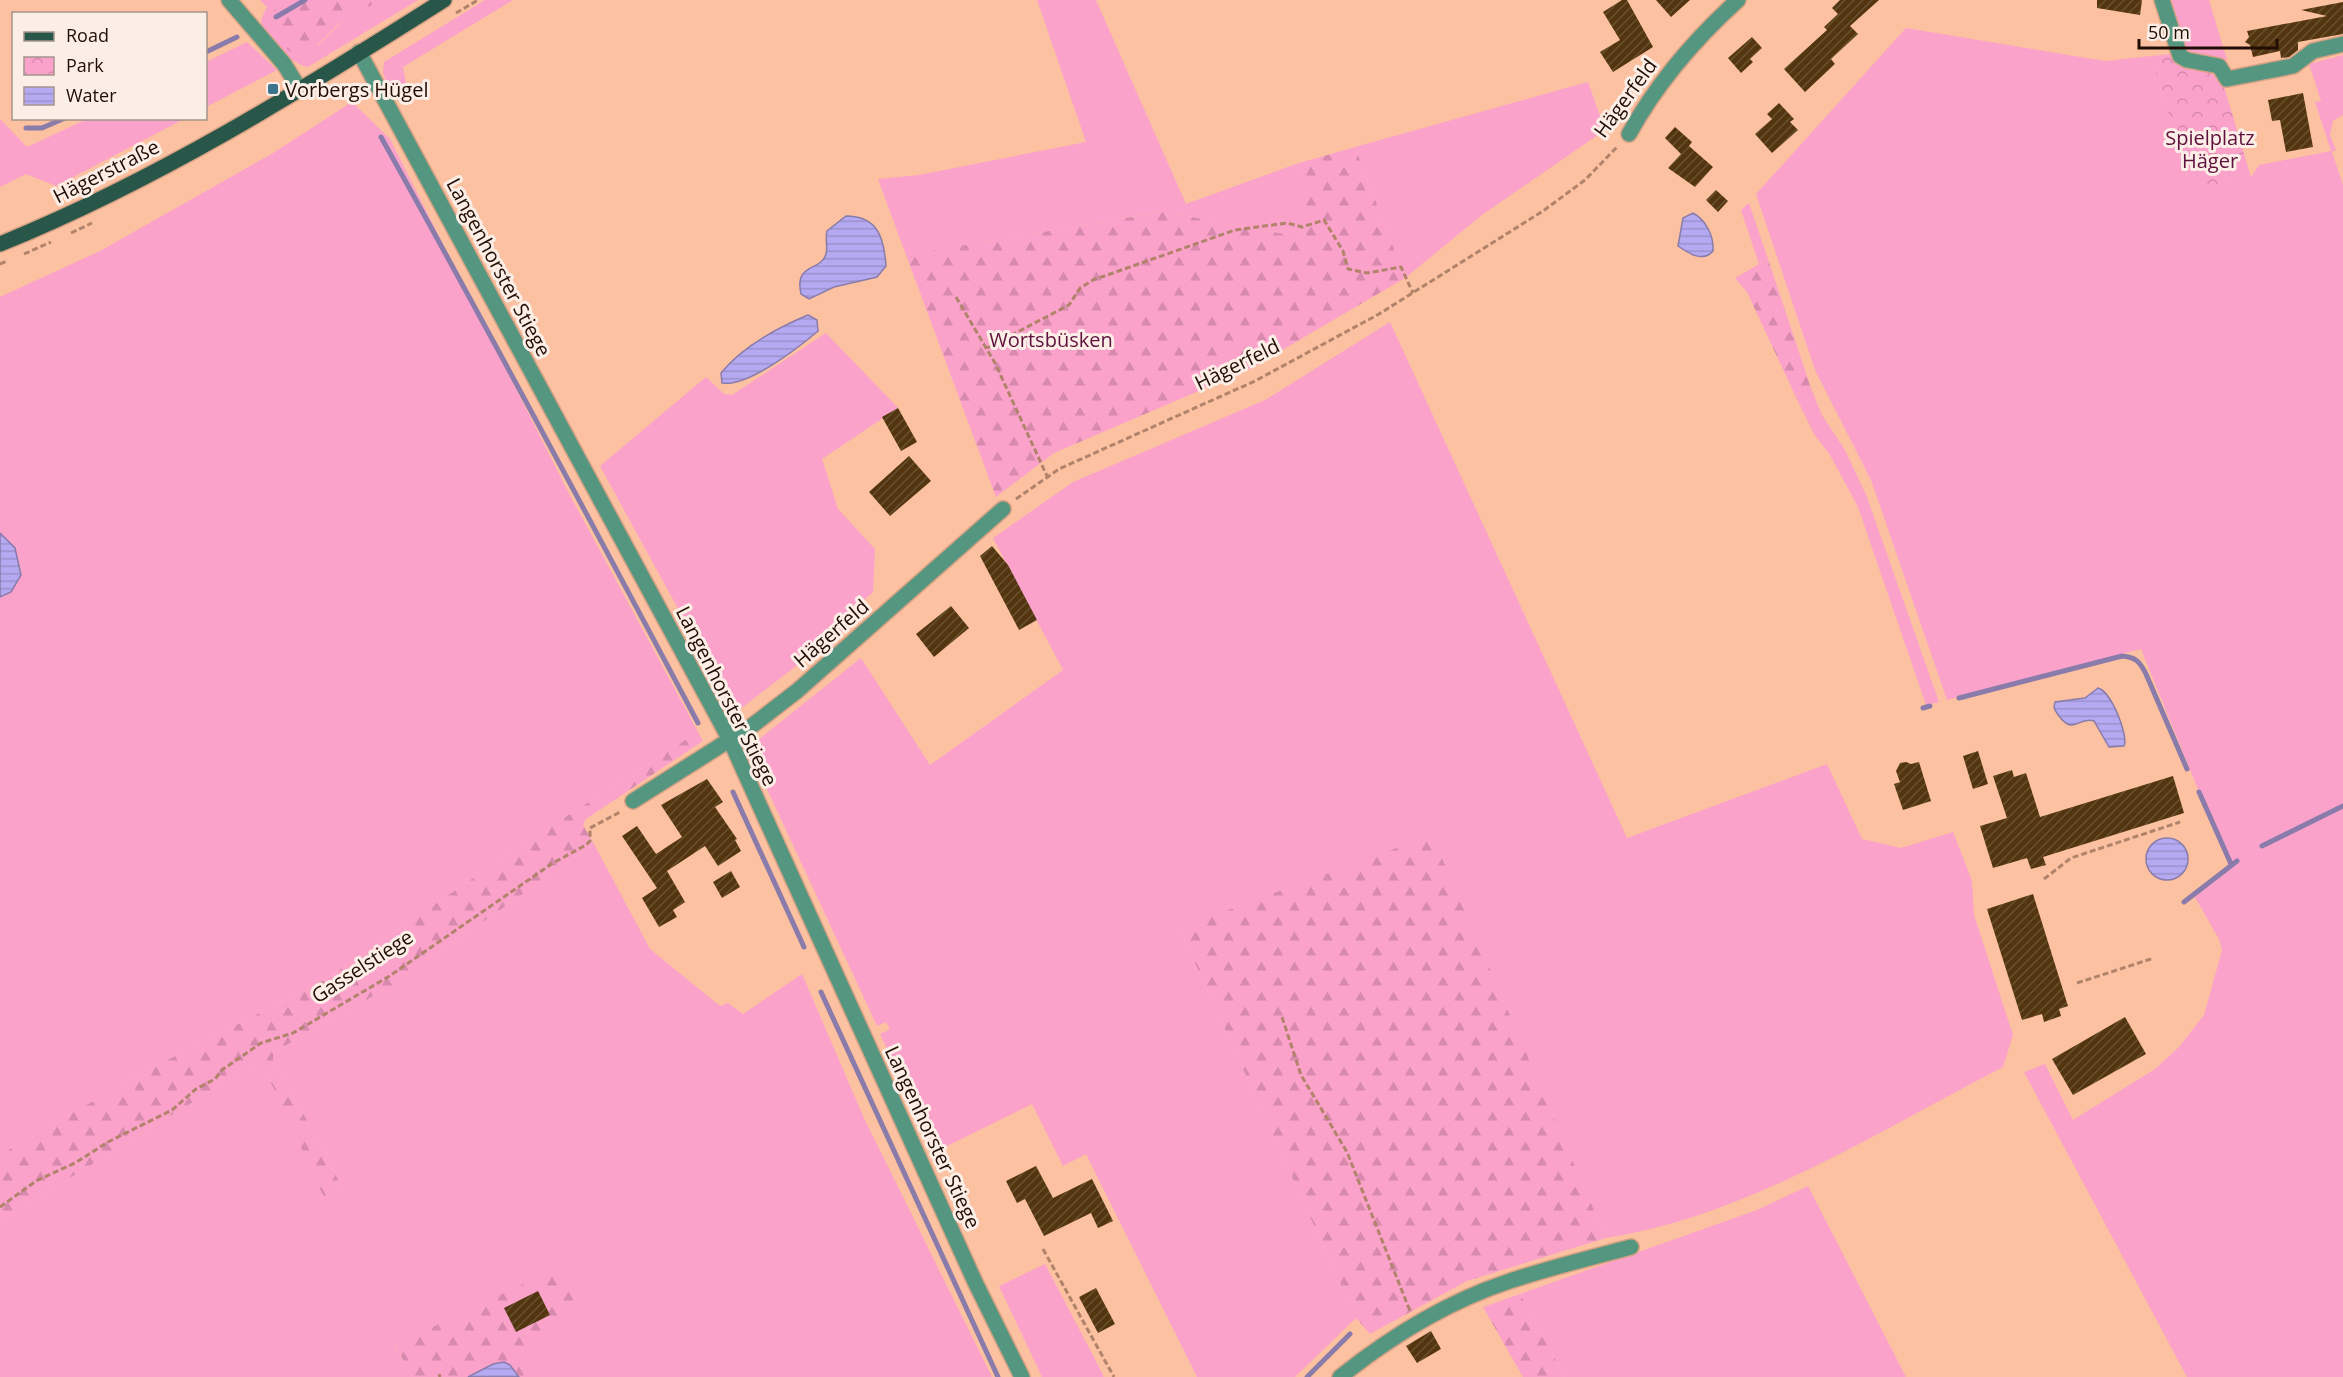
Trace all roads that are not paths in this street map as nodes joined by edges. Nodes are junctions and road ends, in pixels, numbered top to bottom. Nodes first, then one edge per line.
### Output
1 (229, 0) edge
2 (444, 0) edge
3 (1738, 0) edge
4 (2162, 0) edge
5 (2343, 44) edge
6 (359, 52) junction
7 (299, 88) junction
8 (1629, 134) road end
9 (0, 244) edge
10 (1003, 509) road end
11 (729, 740) junction
12 (633, 801) road end
13 (1631, 1247) dead end
14 (1022, 1377) edge
15 (1340, 1377) edge

1 - 7 street
2 - 6 main road, Hägerstraße
3 - 8 street, Hägerfeld
4 - 5 street
6 - 7 main road, Hägerstraße
6 - 11 street, Langenhorster Stiege
7 - 9 main road, Hägerstraße
10 - 11 street, Hägerfeld
11 - 12 street
11 - 14 street, Langenhorster Stiege
13 - 15 street

